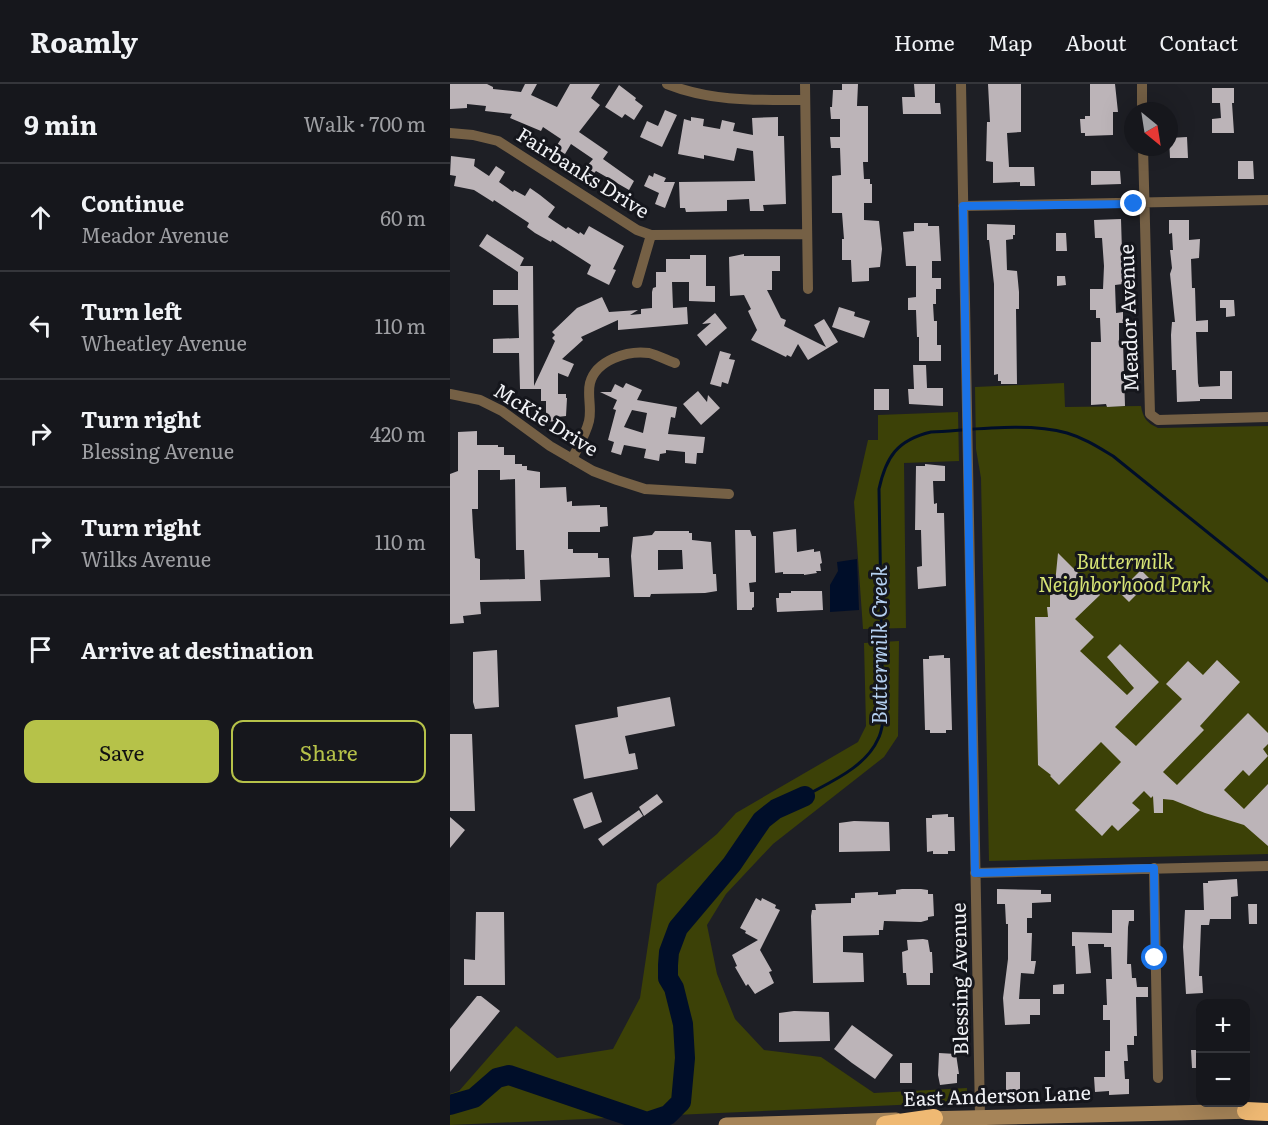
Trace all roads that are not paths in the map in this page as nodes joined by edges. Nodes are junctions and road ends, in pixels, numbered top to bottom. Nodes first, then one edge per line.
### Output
1 (667, 84) edge
2 (805, 84) edge
3 (961, 84) edge
4 (1142, 84) edge
5 (806, 100) junction
6 (1142, 102) edge
7 (450, 133) edge
8 (1143, 156) edge
9 (1268, 200) edge
10 (1144, 204) junction
11 (963, 206) junction
12 (806, 234) junction
13 (651, 235) junction
14 (637, 283) dead end
15 (808, 289) dead end
16 (675, 363) dead end
17 (450, 394) edge
18 (1268, 417) edge
19 (572, 459) junction
20 (729, 494) dead end
21 (1268, 866) edge
22 (1154, 868) junction
23 (975, 873) junction
24 (1158, 1078) dead end
25 (1246, 1111) joint
26 (1268, 1111) edge
27 (980, 1117) junction
28 (934, 1118) junction
29 (726, 1125) edge
30 (885, 1125) edge

1 - 5 street
2 - 5 street
3 - 11 street, Blessing Avenue
4 - 6 street
5 - 12 street
7 - 13 street, Fairbanks Drive
8 - 10 street, Meador Avenue
9 - 10 street
10 - 11 street
10 - 18 street, Meador Avenue
11 - 23 street, Blessing Avenue
12 - 13 street, Fairbanks Drive
12 - 15 street
13 - 14 street
16 - 19 street
17 - 19 street, McKie Drive
19 - 20 street, McKie Drive
21 - 22 street
22 - 23 street
22 - 24 street
23 - 27 street, Blessing Avenue
25 - 26 highway
25 - 27 main road, East Anderson Lane
27 - 28 main road, East Anderson Lane
28 - 29 main road, East Anderson Lane
28 - 30 highway

